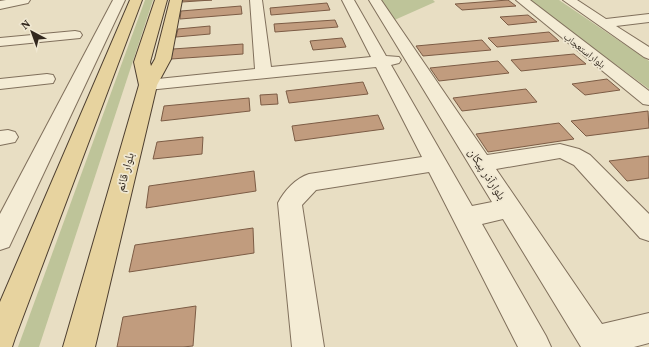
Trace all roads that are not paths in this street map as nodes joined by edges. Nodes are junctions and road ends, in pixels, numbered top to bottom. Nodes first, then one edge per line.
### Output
1 (24, 0) edge
2 (119, 0) edge
3 (136, 0) edge
4 (160, 0) edge
5 (176, 0) edge
6 (256, 0) edge
7 (348, 0) edge
8 (375, 0) edge
9 (522, 0) edge
10 (569, 0) edge
11 (0, 5) edge
12 (649, 18) edge
13 (603, 23) junction
14 (75, 35) dead end
15 (0, 42) edge
16 (649, 54) edge
17 (412, 58) junction
18 (381, 61) junction
19 (264, 73) junction
20 (82, 74) junction
21 (47, 79) dead end
22 (0, 84) edge
23 (148, 85) junction
24 (98, 93) junction
25 (649, 100) edge
26 (436, 163) junction
27 (480, 164) junction
28 (509, 208) junction
29 (465, 218) junction
30 (649, 230) edge
31 (0, 239) edge
32 (649, 328) edge
33 (0, 338) edge
34 (597, 344) edge
35 (79, 347) edge
36 (308, 347) edge
37 (535, 347) edge

1 - 11 street
2 - 20 street
3 - 24 main road
4 - 23 main road
5 - 23 main road, بلوار قائم
6 - 19 street
7 - 18 street
8 - 17 street, بلوارآذر پیکان
9 - 25 street, بلواراستعجاب
10 - 13 street
12 - 13 street
13 - 16 street
14 - 15 street
17 - 18 street
17 - 27 street, بلوارآذر پیکان
18 - 19 street
18 - 26 street
19 - 23 street
20 - 24 street
20 - 31 street
21 - 22 street
23 - 35 main road, بلوار قائم
24 - 33 main road
26 - 29 street
26 - 36 street
27 - 28 street, بلوارآذر پیکان
27 - 30 street
28 - 29 street
28 - 34 street, بلوارآذر پیکان
29 - 37 street
32 - 34 street

